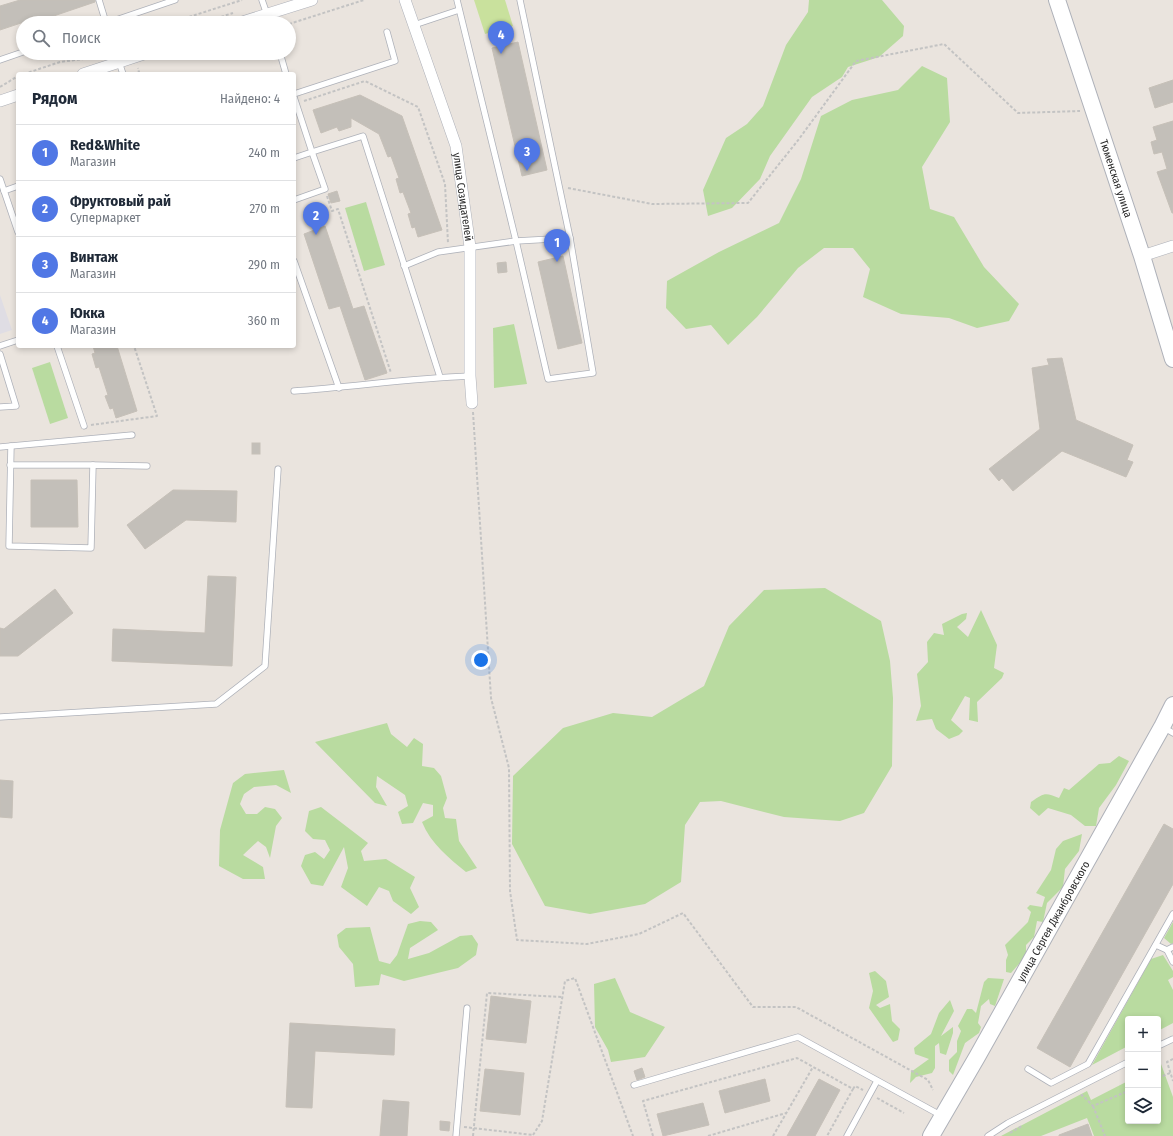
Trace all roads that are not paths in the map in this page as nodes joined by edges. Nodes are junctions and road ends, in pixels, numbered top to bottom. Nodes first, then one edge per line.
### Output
1 (99, 0) edge
2 (175, 0) edge
3 (262, 0) edge
4 (312, 0) edge
5 (405, 0) edge
6 (457, 0) edge
7 (520, 0) edge
8 (1057, 0) edge
9 (459, 10) junction
10 (105, 16) edge
11 (128, 16) edge
12 (267, 16) edge
13 (273, 16) edge
14 (414, 25) junction
15 (387, 32) dead end
16 (16, 54) edge
17 (0, 60) edge
18 (114, 60) edge
19 (119, 60) edge
20 (282, 60) edge
21 (87, 72) edge
22 (122, 72) edge
23 (285, 72) edge
24 (296, 94) edge
25 (16, 96) edge
26 (0, 101) edge
27 (296, 103) edge
28 (312, 152) junction
29 (296, 157) edge
30 (0, 180) edge
31 (16, 187) edge
32 (4, 191) junction
33 (296, 199) edge
34 (16, 226) edge
35 (570, 238) junction
36 (516, 241) junction
37 (1173, 246) edge
38 (470, 247) junction
39 (1142, 256) junction
40 (404, 266) junction
41 (296, 267) edge
42 (16, 341) edge
43 (0, 346) edge
44 (58, 348) edge
45 (0, 354) edge
46 (1173, 358) edge
47 (470, 376) junction
48 (440, 377) junction
49 (339, 388) junction
50 (294, 391) dead end
51 (472, 403) road end
52 (0, 407) edge
53 (84, 426) road end
54 (132, 435) dead end
55 (0, 446) edge
56 (10, 446) junction
57 (10, 465) junction
58 (93, 465) junction
59 (147, 466) dead end
60 (278, 469) dead end
61 (1173, 705) edge
62 (0, 716) edge
63 (1168, 730) edge
64 (1173, 914) edge
65 (1156, 945) junction
66 (1173, 946) edge
67 (1166, 950) junction
68 (1173, 962) edge
69 (468, 1008) dead end
70 (1173, 1039) edge
71 (1161, 1045) edge
72 (1125, 1064) edge
73 (1028, 1069) dead end
74 (877, 1080) junction
75 (634, 1085) dead end
76 (942, 1116) junction
77 (456, 1136) edge
78 (847, 1136) edge
79 (931, 1136) edge
80 (988, 1136) edge

1 - 10 lane
2 - 11 lane
3 - 12 lane
4 - 13 street
5 - 14 street, улица Созидателей
6 - 9 lane
7 - 35 lane
8 - 39 street, Тюменская улица
9 - 14 lane
9 - 36 lane
14 - 38 street, улица Созидателей
15 - 24 lane
16 - 17 lane
18 - 21 street
19 - 22 lane
20 - 23 lane
25 - 26 street
27 - 28 lane
28 - 29 lane
28 - 33 lane
28 - 40 lane
30 - 32 lane
31 - 32 lane
32 - 34 lane
35 - 36 lane
35 - 36 lane
36 - 38 lane
37 - 39 street
38 - 40 lane
38 - 47 street, улица Созидателей
39 - 46 street, Тюменская улица
40 - 48 lane
41 - 49 lane
42 - 43 lane
44 - 53 lane
45 - 52 lane
47 - 48 lane
47 - 51 street, улица Созидателей
48 - 49 lane
49 - 50 lane
54 - 56 lane
55 - 56 lane
56 - 57 lane
57 - 58 lane
57 - 58 lane
58 - 59 lane
60 - 62 lane
61 - 63 street, улица Сергея Джанбровского
63 - 76 street, улица Сергея Джанбровского
64 - 65 lane
65 - 67 lane
65 - 73 lane
66 - 67 lane
67 - 68 lane
69 - 77 lane
70 - 71 lane
72 - 80 lane
74 - 75 lane
74 - 76 lane
74 - 78 lane
76 - 79 street, улица Сергея Джанбровского

